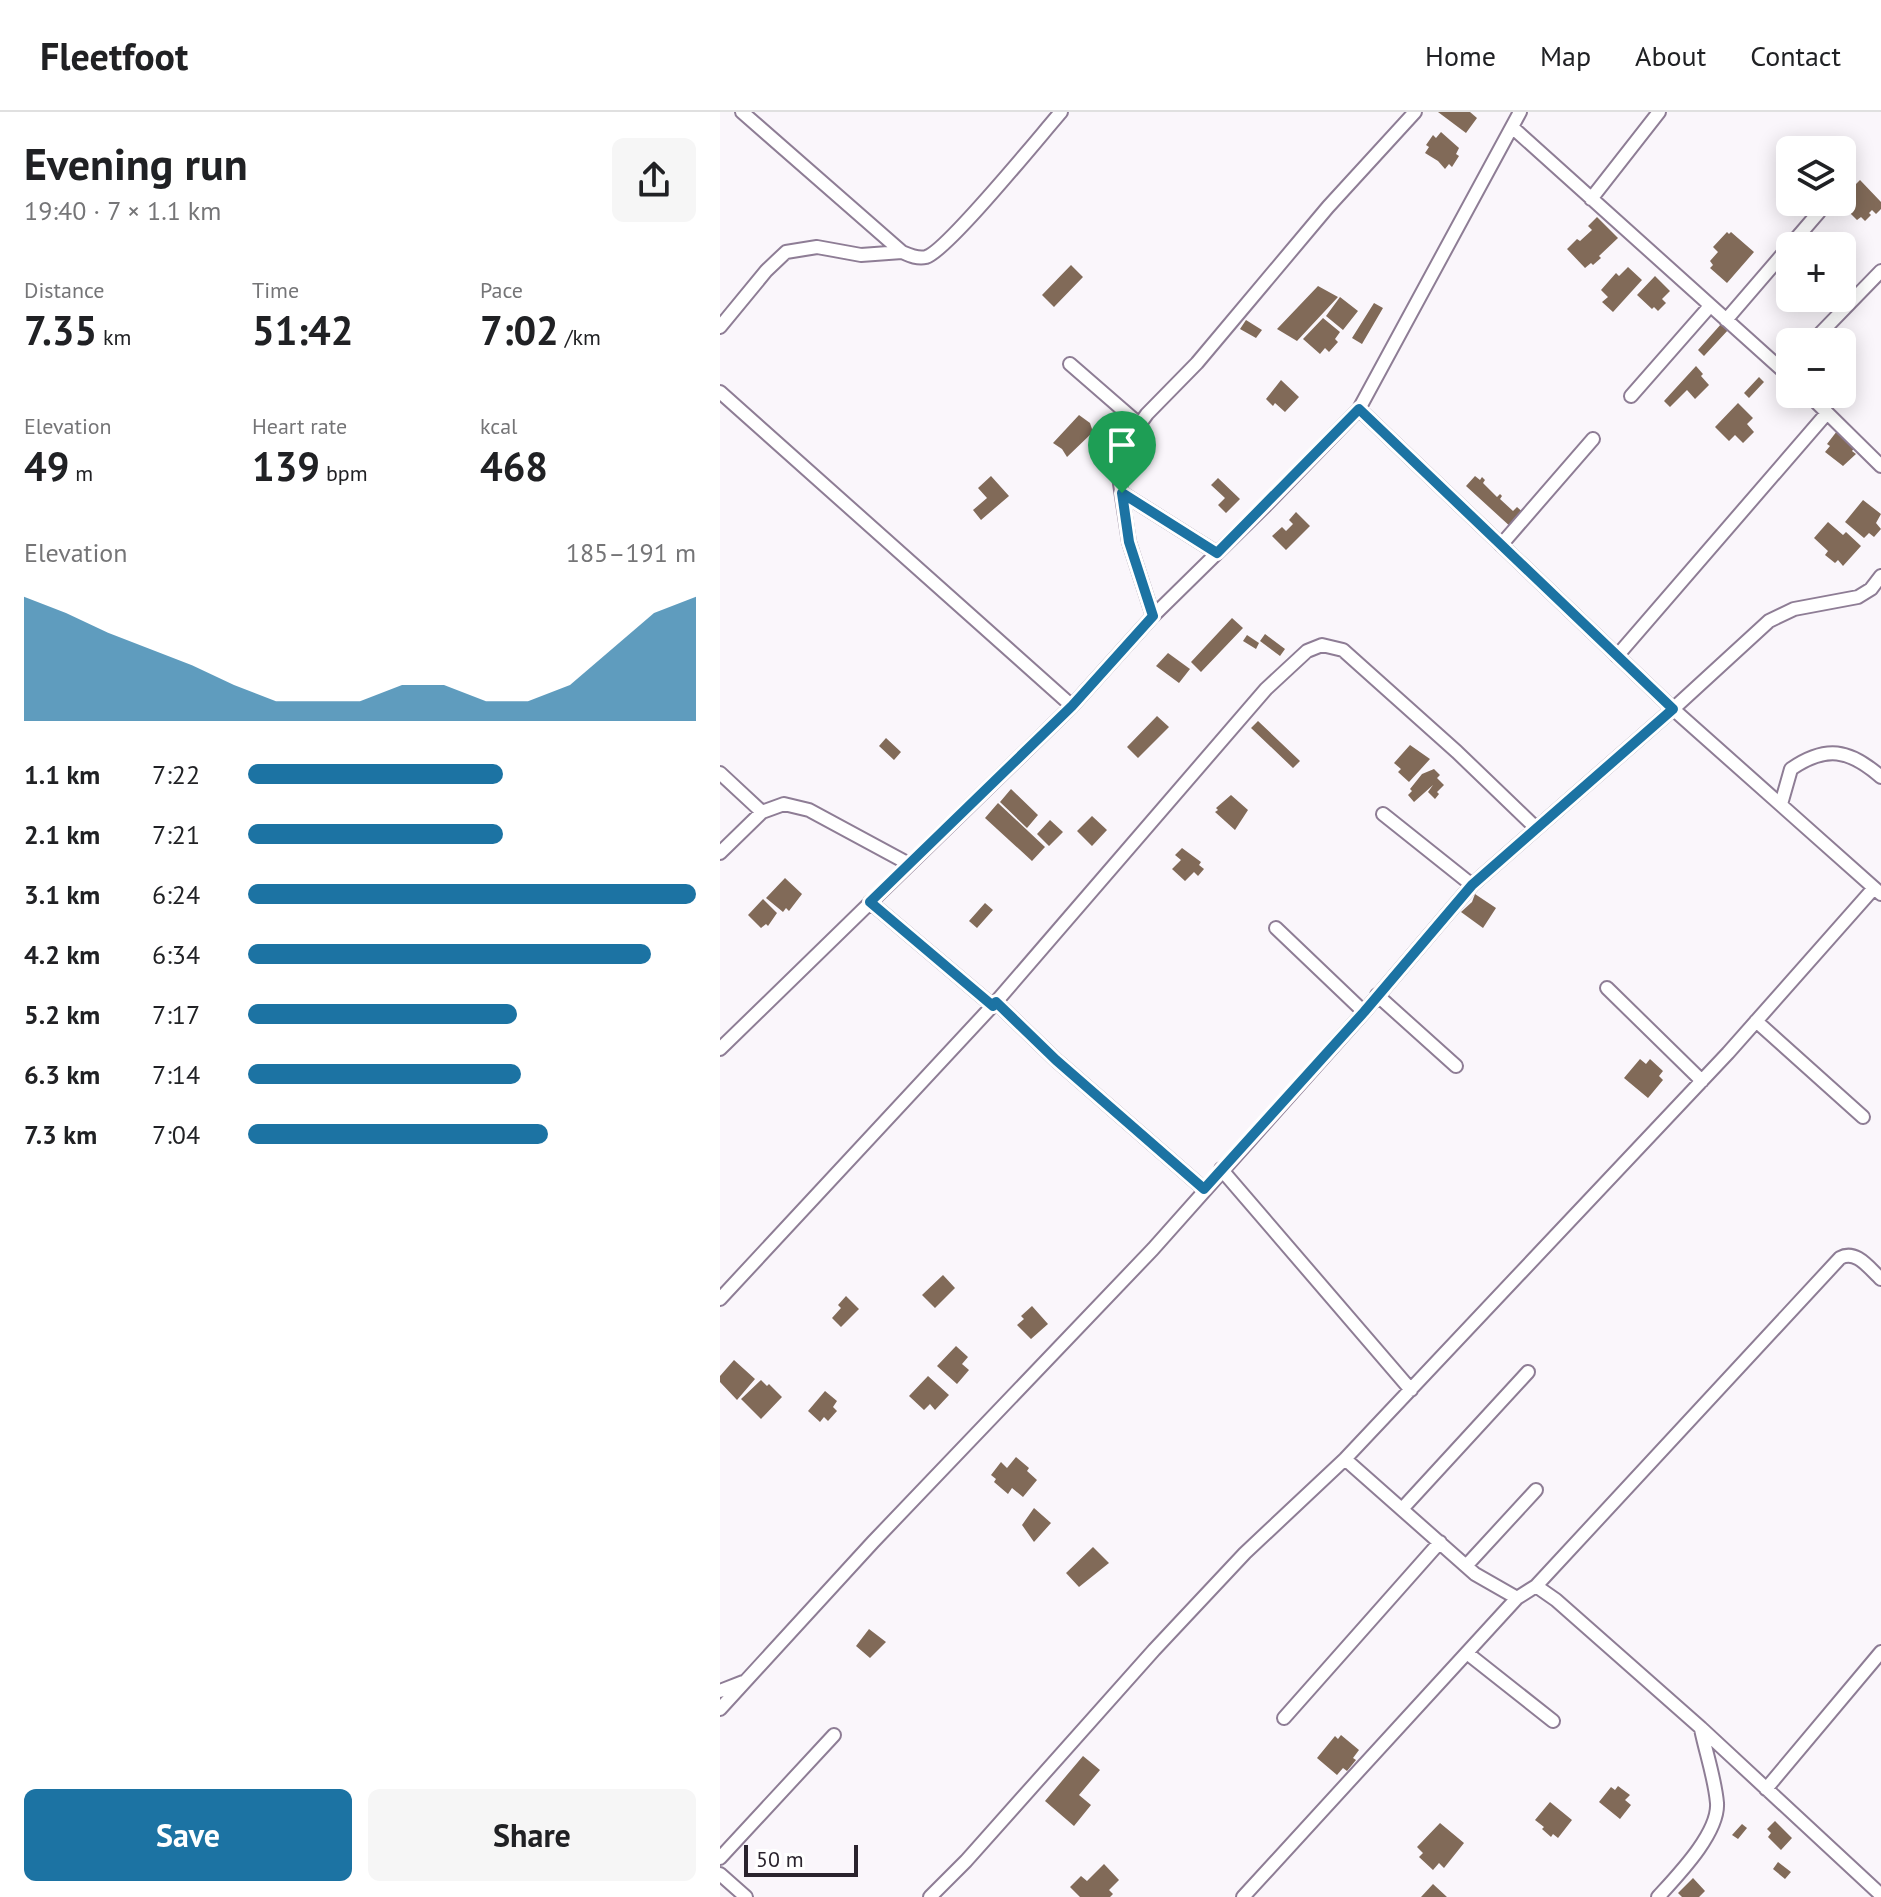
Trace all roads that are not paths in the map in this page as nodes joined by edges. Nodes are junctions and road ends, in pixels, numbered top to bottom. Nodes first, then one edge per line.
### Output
1 (742, 112) edge
2 (1061, 112) edge
3 (1415, 112) edge
4 (1520, 112) edge
5 (1659, 112) edge
6 (1512, 127) junction
7 (1591, 199) junction
8 (1816, 216) edge
9 (902, 252) junction
10 (1881, 271) edge
11 (1710, 306) junction
12 (1726, 320) junction
13 (720, 327) edge
14 (1826, 328) edge
15 (1776, 361) edge
16 (1070, 364) dead end
17 (720, 392) edge
18 (1631, 396) dead end
19 (1822, 408) edge
20 (1359, 409) junction
21 (1827, 413) junction
22 (1139, 424) junction
23 (1593, 439) dead end
24 (1881, 466) edge
25 (1122, 493) junction
26 (1501, 545) junction
27 (1217, 553) junction
28 (1881, 576) edge
29 (1153, 616) junction
30 (1617, 656) junction
31 (1072, 706) junction
32 (1673, 709) junction
33 (720, 773) edge
34 (1881, 777) edge
35 (1781, 804) junction
36 (762, 812) junction
37 (1383, 814) dead end
38 (1535, 827) junction
39 (720, 853) edge
40 (909, 864) junction
41 (1472, 885) junction
42 (1877, 891) edge
43 (870, 902) junction
44 (1276, 928) dead end
45 (1607, 988) dead end
46 (1377, 995) junction
47 (995, 1004) junction
48 (1364, 1012) junction
49 (1756, 1021) junction
50 (720, 1049) edge
51 (1456, 1066) dead end
52 (1702, 1081) junction
53 (1863, 1117) dead end
54 (1221, 1169) junction
55 (1204, 1189) junction
56 (1881, 1279) edge
57 (720, 1299) edge
58 (1528, 1372) dead end
59 (1411, 1390) junction
60 (1345, 1459) junction
61 (1536, 1490) dead end
62 (1402, 1509) junction
63 (1440, 1542) junction
64 (1466, 1566) junction
65 (1536, 1586) junction
66 (1517, 1598) junction
67 (1881, 1652) edge
68 (1467, 1653) junction
69 (746, 1681) junction
70 (720, 1691) edge
71 (720, 1709) edge
72 (1284, 1718) dead end
73 (1553, 1721) dead end
74 (1701, 1728) junction
75 (834, 1735) dead end
76 (1766, 1789) junction
77 (720, 1858) edge
78 (720, 1874) edge
79 (1881, 1895) edge
80 (746, 1897) edge
81 (930, 1897) edge
82 (1243, 1897) edge
83 (1658, 1897) edge

1 - 9 street
2 - 9 street
3 - 22 street
4 - 6 street
5 - 7 street
6 - 7 street
6 - 20 street
7 - 11 street
8 - 12 street
9 - 13 street
10 - 14 street
11 - 12 street
11 - 18 street
12 - 15 street
16 - 22 street
17 - 31 street
19 - 21 street
20 - 26 street
20 - 27 street
21 - 24 street
21 - 30 street
22 - 25 street
23 - 26 street
25 - 27 street
25 - 29 street
26 - 30 street
27 - 29 street
28 - 32 street
29 - 31 street
30 - 32 street
31 - 40 street
32 - 35 street
32 - 38 street
33 - 36 street
34 - 35 street
35 - 42 street
36 - 39 street
36 - 40 street
37 - 41 street
38 - 41 street
38 - 47 street
40 - 43 street
41 - 46 street
42 - 49 street
43 - 47 street
43 - 50 street
44 - 48 street
45 - 52 street
46 - 48 street
46 - 51 street
47 - 55 street
47 - 57 street
48 - 54 street
49 - 52 street
49 - 53 street
52 - 59 street
54 - 55 street
54 - 59 street
55 - 69 street
56 - 65 street
58 - 62 street
59 - 60 street
60 - 62 street
60 - 81 street
61 - 64 street
62 - 63 street
63 - 64 street
63 - 72 street
64 - 66 street
65 - 66 street
65 - 74 street
66 - 68 street
67 - 76 street
68 - 73 street
68 - 82 street
69 - 70 street
69 - 71 street
74 - 76 street
74 - 83 street
75 - 77 street
76 - 79 street
78 - 80 street

